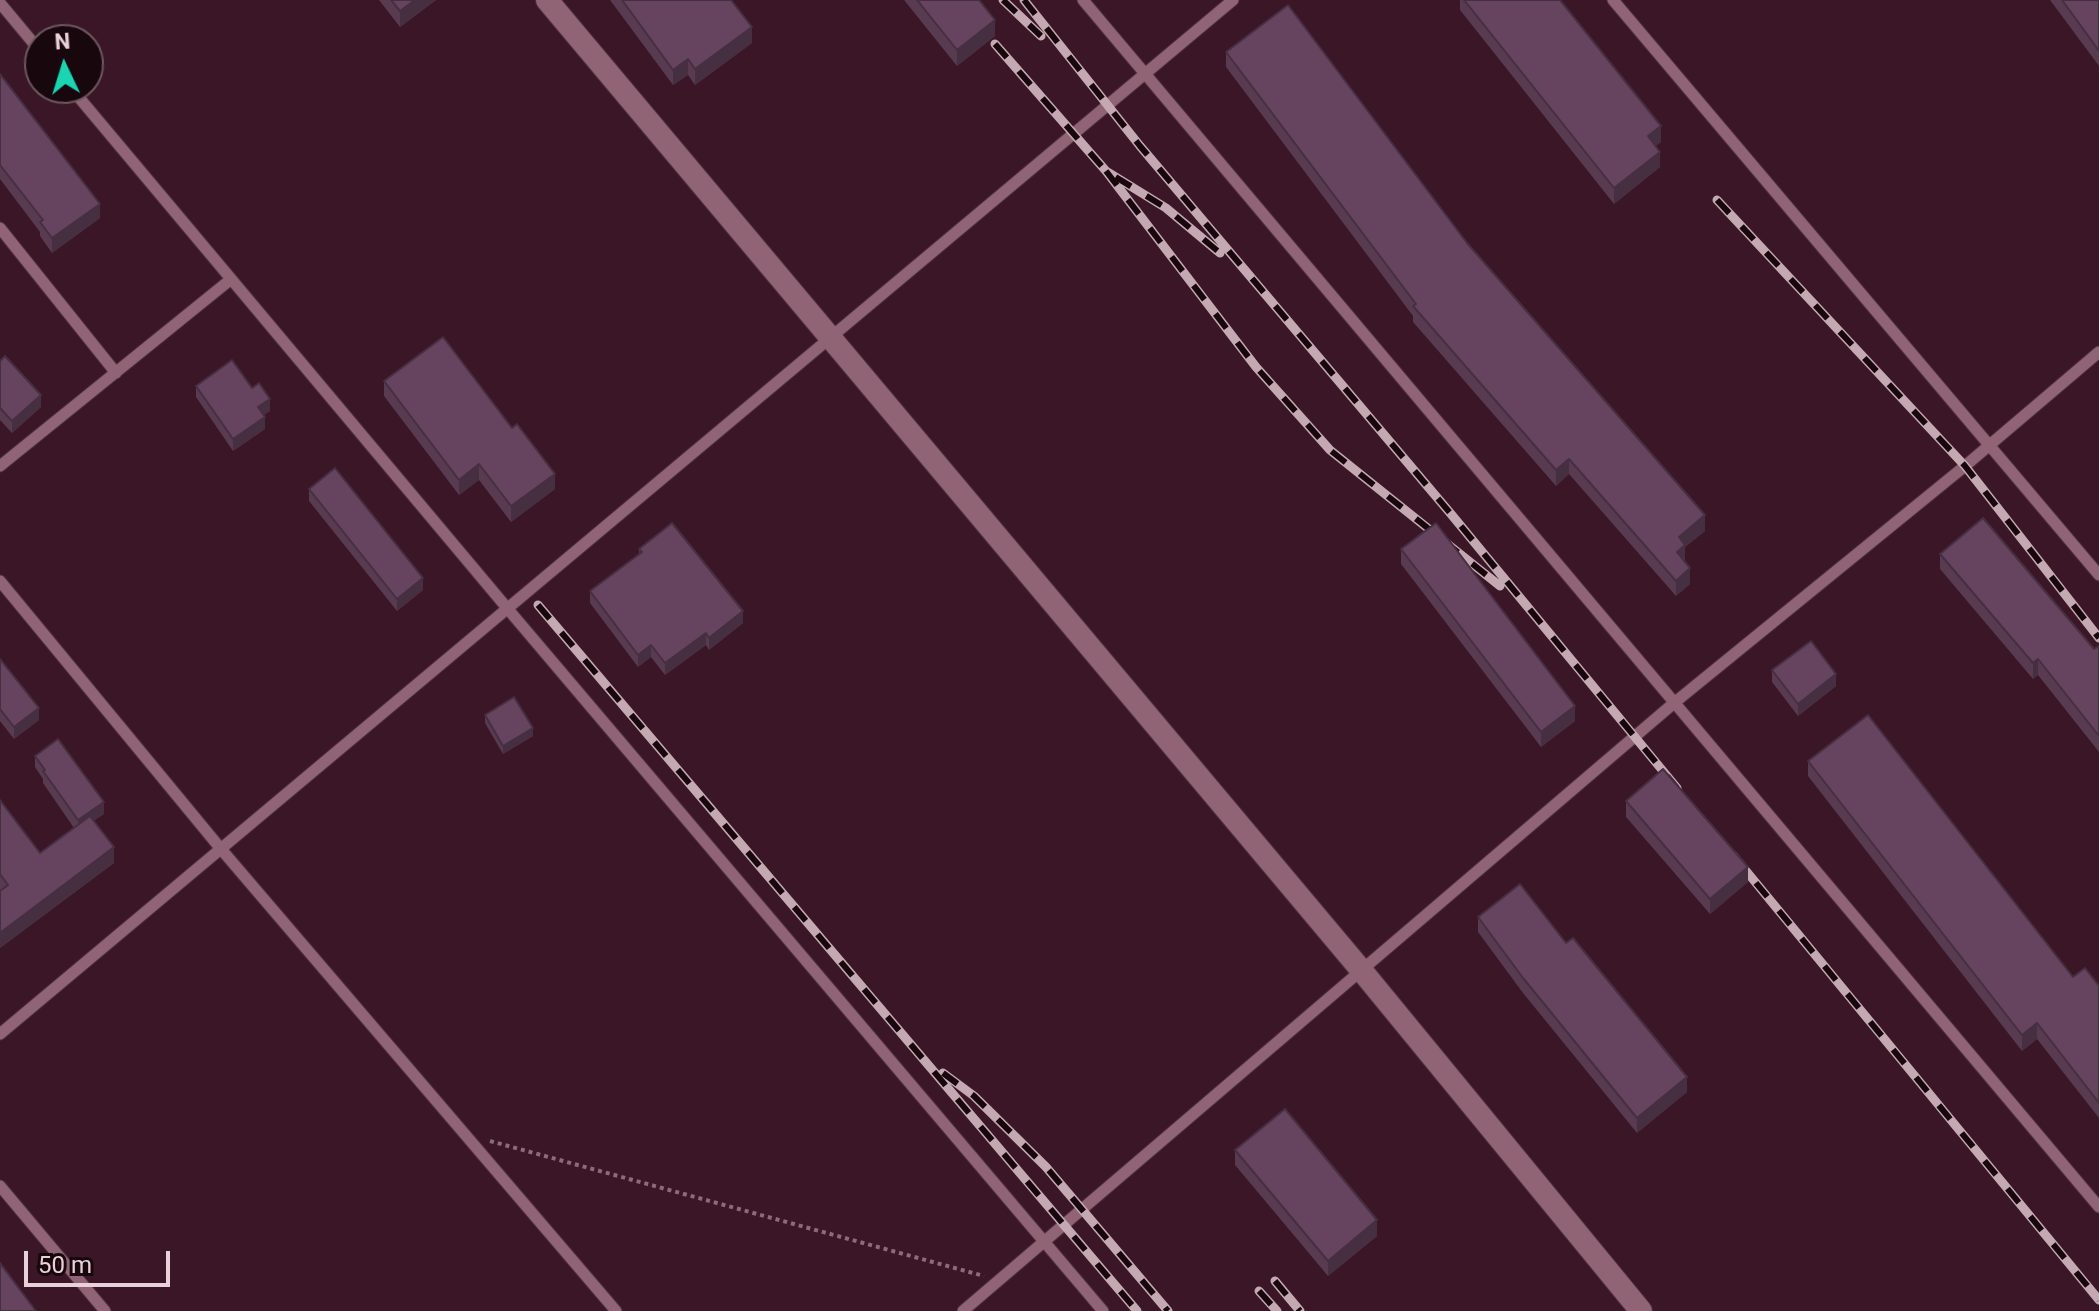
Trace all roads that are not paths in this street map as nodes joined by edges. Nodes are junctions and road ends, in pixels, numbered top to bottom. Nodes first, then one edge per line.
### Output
1 (547, 0) edge
2 (1083, 0) edge
3 (1233, 0) edge
4 (1613, 0) edge
5 (0, 3) edge
6 (24, 32) edge
7 (1145, 74) junction
8 (84, 104) edge
9 (0, 228) edge
10 (230, 280) junction
11 (830, 338) junction
12 (2099, 352) edge
13 (116, 373) junction
14 (1988, 444) junction
15 (0, 466) edge
16 (2099, 575) edge
17 (0, 581) edge
18 (507, 608) junction
19 (1674, 703) junction
20 (221, 849) junction
21 (1362, 971) junction
22 (0, 1034) edge
23 (0, 1186) edge
24 (2099, 1207) edge
25 (1045, 1241) junction
26 (105, 1311) edge
27 (616, 1311) edge
28 (963, 1311) edge
29 (1103, 1311) edge
30 (1641, 1311) edge

1 - 11 street
2 - 7 lane
3 - 7 lane
4 - 14 lane
5 - 6 lane
7 - 11 lane
7 - 19 lane
8 - 10 lane
9 - 13 lane
10 - 13 lane
10 - 18 lane
11 - 18 lane
11 - 21 street
12 - 14 lane
13 - 15 lane
14 - 16 lane
14 - 19 lane
17 - 20 lane
18 - 20 lane
18 - 25 lane
19 - 21 lane
19 - 24 lane
20 - 22 lane
20 - 27 lane
21 - 25 lane
21 - 30 street
23 - 26 lane
25 - 28 lane
25 - 29 lane

